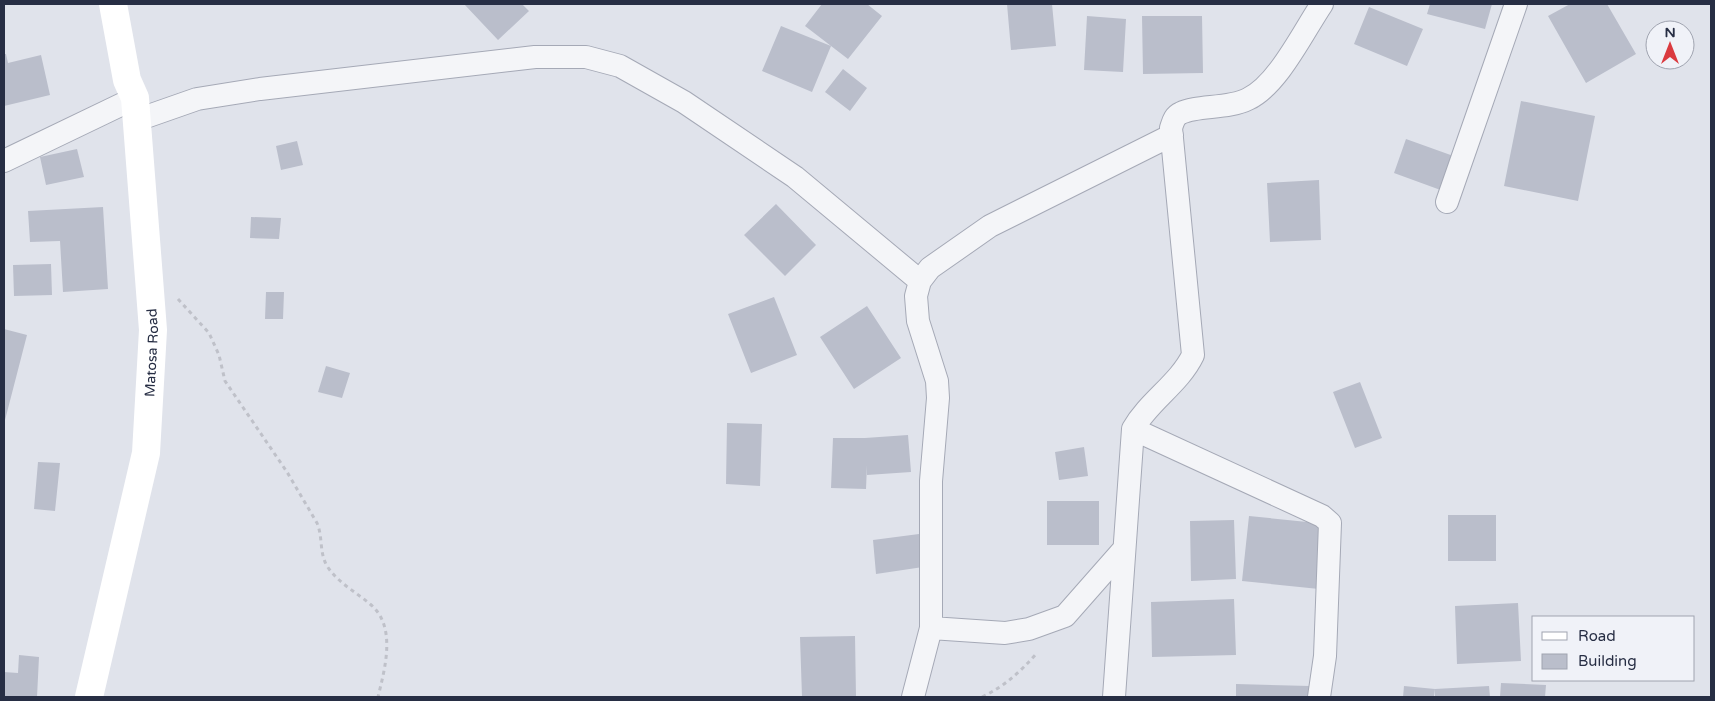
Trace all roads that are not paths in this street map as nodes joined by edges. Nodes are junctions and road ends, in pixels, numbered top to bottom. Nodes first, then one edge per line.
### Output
1 (113, 4) edge
2 (1322, 4) edge
3 (1516, 4) edge
4 (136, 109) junction
5 (1172, 136) junction
6 (4, 161) edge
7 (1447, 202) dead end
8 (920, 281) junction
9 (1133, 428) junction
10 (1124, 549) junction
11 (931, 628) junction
12 (89, 697) edge
13 (913, 697) edge
14 (1114, 697) edge
15 (1319, 697) edge

1 - 4 street, Matosa Road
2 - 5 street
3 - 7 street
4 - 6 street
4 - 8 street
4 - 12 street, Matosa Road
5 - 8 street
5 - 9 street
8 - 11 street
9 - 10 street
9 - 15 street
10 - 11 street
10 - 14 street
11 - 13 street

